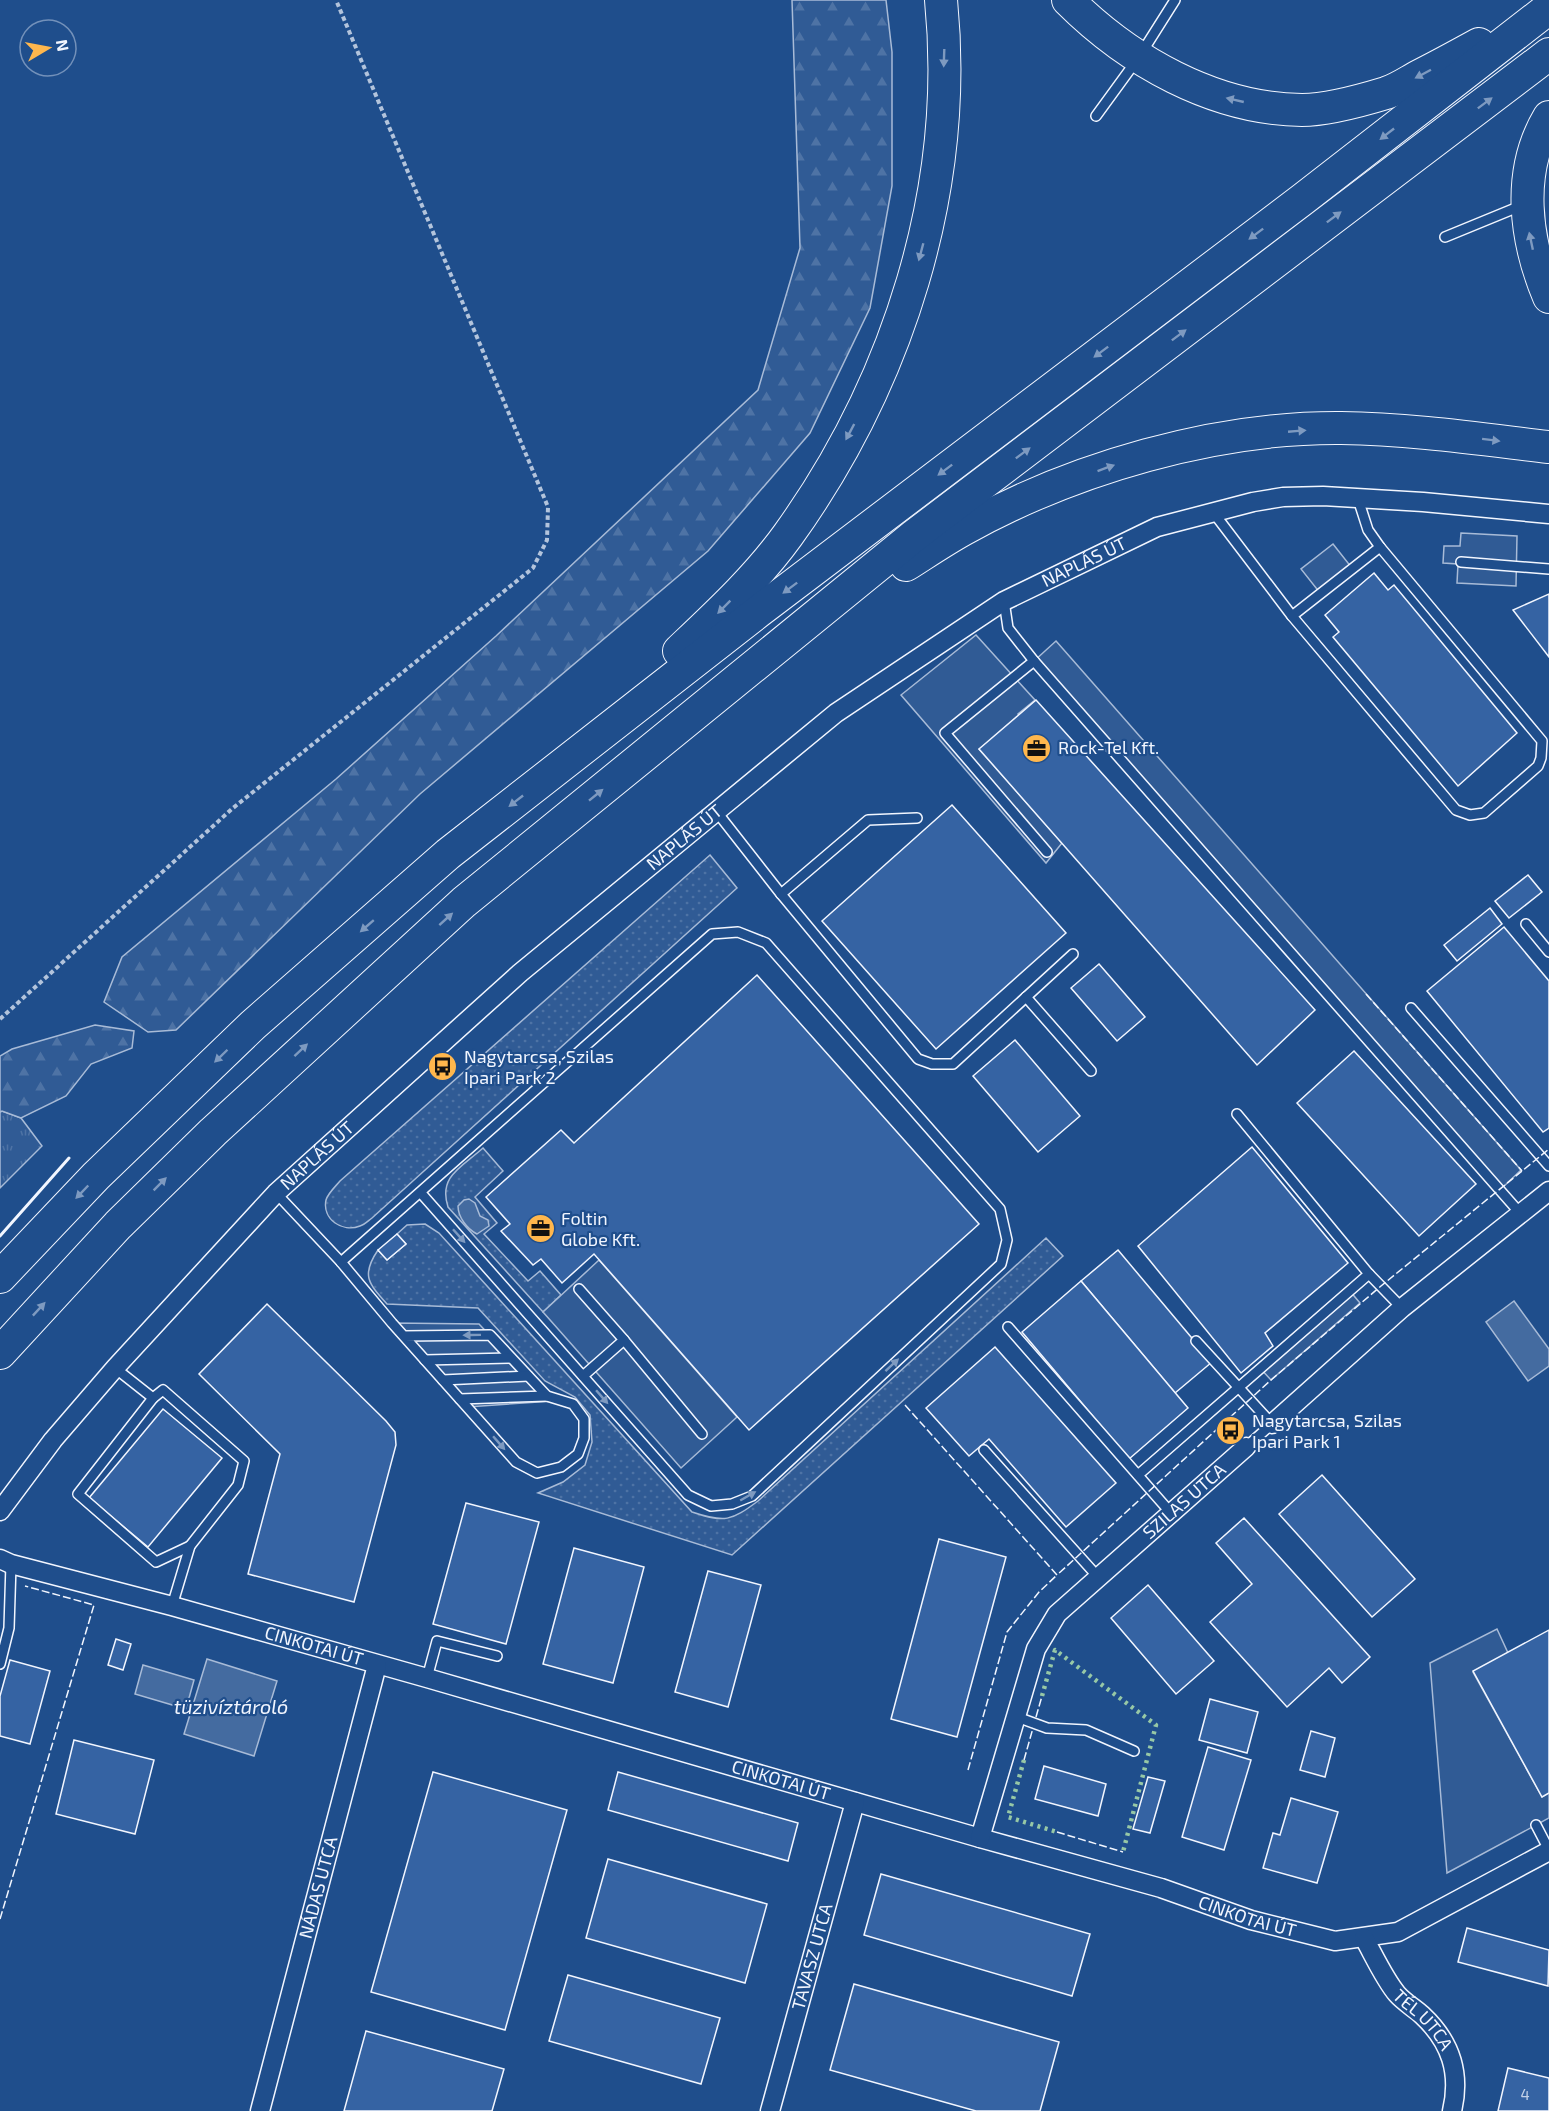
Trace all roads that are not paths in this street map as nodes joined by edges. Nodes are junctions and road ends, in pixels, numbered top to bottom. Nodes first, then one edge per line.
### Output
1 (941, 0) edge
2 (1068, 0) edge
3 (1175, 0) edge
4 (1549, 8) edge
5 (1549, 54) edge
6 (1139, 57) junction
7 (1096, 116) dead end
8 (1549, 117) edge
9 (1528, 202) junction
10 (1445, 237) dead end
11 (1549, 297) edge
12 (1549, 447) edge
13 (1358, 499) junction
14 (1214, 512) junction
15 (1549, 514) edge
16 (1380, 547) junction
17 (1461, 562) dead end
18 (1549, 569) edge
19 (1004, 601) junction
20 (829, 606) junction
21 (1292, 616) junction
22 (1034, 661) junction
23 (628, 712) junction
24 (716, 812) junction
25 (917, 818) dead end
26 (1047, 852) dead end
27 (782, 894) junction
28 (1526, 924) dead end
29 (1549, 952) edge
30 (1073, 954) dead end
31 (1026, 997) junction
32 (1411, 1008) dead end
33 (1090, 1071) dead end
34 (1237, 1114) dead end
35 (1549, 1167) edge
36 (1549, 1191) edge
37 (420, 1192) junction
38 (276, 1193) junction
39 (1520, 1213) junction
40 (341, 1262) junction
41 (1369, 1274) junction
42 (0, 1277) edge
43 (579, 1289) dead end
44 (1402, 1308) junction
45 (1008, 1326) dead end
46 (404, 1336) junction
47 (624, 1340) junction
48 (1196, 1341) dead end
49 (0, 1353) edge
50 (511, 1358) junction
51 (425, 1360) junction
52 (115, 1368) junction
53 (528, 1376) junction
54 (583, 1376) junction
55 (443, 1380) junction
56 (1238, 1387) junction
57 (547, 1395) junction
58 (153, 1398) junction
59 (460, 1399) junction
60 (1272, 1424) junction
61 (702, 1434) dead end
62 (1246, 1447) joint
63 (984, 1450) dead end
64 (1138, 1475) junction
65 (0, 1511) edge
66 (1171, 1514) junction
67 (189, 1546) junction
68 (6, 1561) edge
69 (1098, 1578) junction
70 (171, 1606) junction
71 (497, 1656) dead end
72 (0, 1664) edge
73 (377, 1665) junction
74 (427, 1678) junction
75 (1017, 1718) junction
76 (1134, 1751) dead end
77 (855, 1802) junction
78 (1536, 1825) dead end
79 (980, 1838) junction
80 (1549, 1850) edge
81 (1364, 1938) junction
82 (260, 2111) edge
83 (770, 2111) edge
84 (1452, 2111) edge

1 -> 23 highway
2 - 6 highway
3 - 6 lane
4 -> 6 highway
4 -> 23 highway
20 -> 5 highway
6 - 7 lane
8 - 9 highway
9 - 10 lane
11 -> 9 highway
20 -> 12 highway
13 - 14 street, NAPLÁS ÚT
13 - 15 street, NAPLÁS ÚT
13 - 16 lane
14 - 19 street, NAPLÁS ÚT
14 - 21 lane
16 - 21 lane
16 - 21 lane
17 - 18 lane
19 - 22 lane
19 - 24 street, NAPLÁS ÚT
49 -> 20 highway
22 - 26 lane
22 - 39 lane
23 -> 42 highway
24 - 27 lane
24 - 38 street, NAPLÁS ÚT
25 - 27 lane
27 - 31 lane
28 - 29 lane
30 - 31 lane
31 - 33 lane
32 - 35 lane
34 - 41 lane
36 - 39 street, SZILAS UTCA
37 - 40 lane
37 -> 54 lane
54 -> 37 lane
38 - 40 lane
38 - 52 street, NAPLÁS ÚT
39 - 44 street, SZILAS UTCA
40 - 46 lane
41 - 44 lane
41 - 56 lane
43 - 47 lane
44 - 60 street, SZILAS UTCA
45 - 64 lane
50 -> 46 lane
46 - 51 lane
47 - 54 lane
47 - 61 lane
48 - 56 lane
50 - 51 lane
50 - 53 lane
51 - 55 lane
52 - 58 lane
52 - 65 street, NAPLÁS ÚT
53 - 55 lane
53 - 57 lane
55 - 59 lane
56 - 60 lane
56 - 64 lane
57 - 59 lane
59 -> 57 lane
58 - 67 lane
58 - 67 lane
60 - 62 lane, SZILAS UTCA
62 - 66 street, SZILAS UTCA
63 - 69 lane
64 - 66 lane
66 - 69 street, SZILAS UTCA
67 - 70 lane
68 - 70 street, CINKOTAI ÚT
68 - 72 lane
69 - 75 street, SZILAS UTCA
70 - 73 street, CINKOTAI ÚT
71 - 74 lane
73 - 74 street, CINKOTAI ÚT
73 - 82 street, NÁDAS UTCA
74 - 77 street, CINKOTAI ÚT
75 - 76 lane
75 - 79 street, SZILAS UTCA
77 - 79 street, CINKOTAI ÚT
77 - 83 street, TAVASZ UTCA
78 - 80 lane
79 - 81 street, CINKOTAI ÚT
80 - 81 street, CINKOTAI ÚT
81 - 84 street, TÉL UTCA

